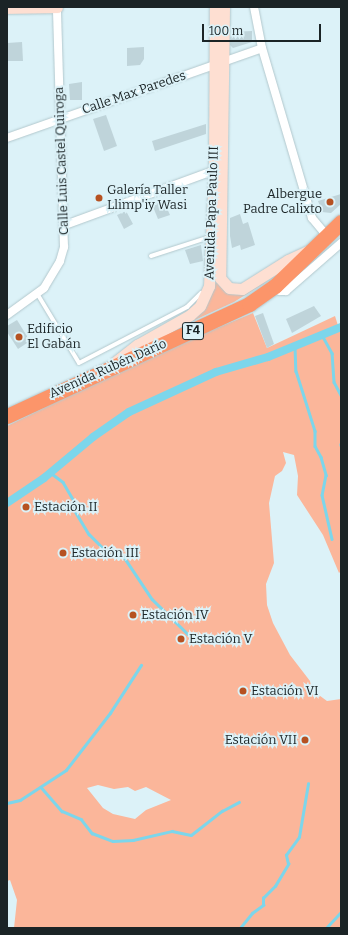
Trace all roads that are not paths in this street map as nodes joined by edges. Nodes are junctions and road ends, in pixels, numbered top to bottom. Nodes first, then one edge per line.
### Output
1 (57, 7) edge
2 (215, 7) edge
3 (224, 7) edge
4 (254, 7) edge
5 (7, 8) edge
6 (262, 48) junction
7 (219, 63) junction
8 (62, 118) junction
9 (7, 138) edge
10 (218, 169) junction
11 (65, 225) junction
12 (340, 225) edge
13 (212, 236) junction
14 (327, 236) junction
15 (341, 244) edge
16 (315, 248) junction
17 (151, 256) dead end
18 (211, 276) junction
19 (274, 286) junction
20 (38, 295) junction
21 (7, 315) edge
22 (108, 368) junction
23 (7, 416) edge

1 - 5 main road
1 - 8 street, Calle Luis Castel Quiroga
2 - 7 main road, Avenida Papa Paulo III
3 - 7 main road, Avenida Papa Paulo III
4 - 6 street
6 - 7 street, Calle Max Paredes
6 - 14 street
7 - 8 street, Calle Max Paredes
7 - 10 main road, Avenida Papa Paulo III
8 - 9 street, Calle Max Paredes
8 - 11 street, Calle Luis Castel Quiroga
10 - 11 street
10 - 13 main road, Avenida Papa Paulo III
10 - 16 main road, Avenida Papa Paulo III
11 - 20 street, Calle Luis Castel Quiroga
12 - 14 highway, Avenida Rubén Darío / F4
13 - 17 lane
13 - 18 main road, Avenida Papa Paulo III
14 - 16 highway, Avenida Rubén Darío / F4
15 - 19 street
16 - 19 highway, Avenida Rubén Darío / F4
18 - 20 lane
18 - 22 main road, Avenida Papa Paulo III
19 - 22 highway, Avenida Rubén Darío / F4
20 - 21 street, Calle Luis Castel Quiroga
22 - 23 highway, Avenida Rubén Darío / F4

